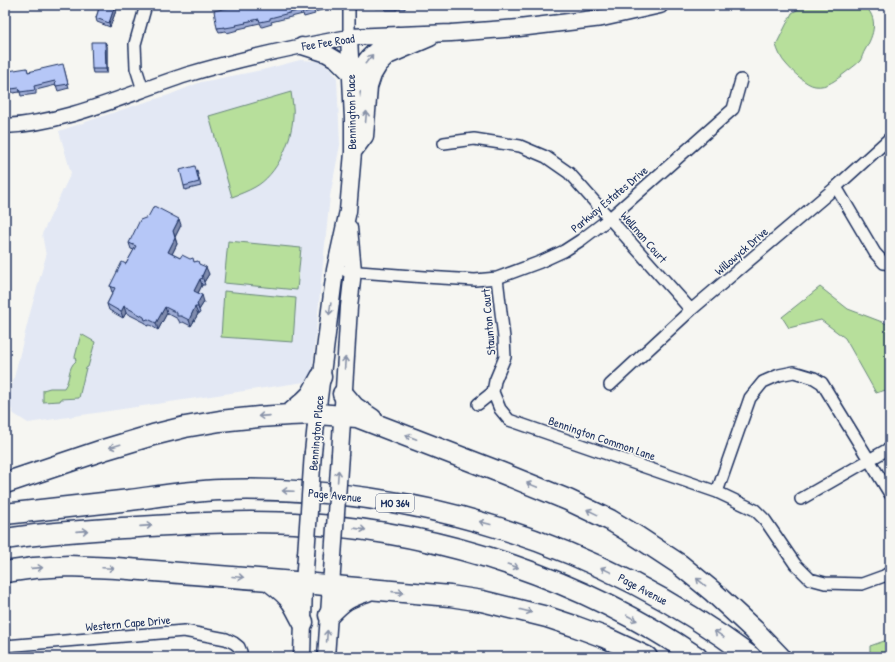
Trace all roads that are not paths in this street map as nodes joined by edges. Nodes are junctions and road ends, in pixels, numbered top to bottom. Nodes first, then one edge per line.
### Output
1 (146, 5) edge
2 (349, 5) edge
3 (660, 5) edge
4 (440, 34) junction
5 (397, 35) junction
6 (349, 37) junction
7 (302, 46) junction
8 (351, 74) junction
9 (741, 80) dead end
10 (144, 90) junction
11 (352, 91) junction
12 (5, 126) edge
13 (890, 138) edge
14 (444, 143) dead end
15 (353, 152) junction
16 (836, 187) junction
17 (348, 211) junction
18 (610, 218) junction
19 (890, 264) edge
20 (335, 270) junction
21 (352, 271) junction
22 (497, 278) junction
23 (691, 310) junction
24 (321, 377) junction
25 (610, 385) dead end
26 (493, 392) junction
27 (343, 394) junction
28 (478, 404) dead end
29 (317, 414) junction
30 (290, 415) junction
31 (342, 416) junction
32 (383, 427) junction
33 (890, 448) edge
34 (870, 460) junction
35 (5, 483) edge
36 (717, 492) junction
37 (890, 494) edge
38 (801, 499) dead end
39 (5, 514) edge
40 (57, 533) junction
41 (5, 539) edge
42 (5, 552) edge
43 (5, 572) edge
44 (890, 572) edge
45 (268, 580) junction
46 (304, 583) junction
47 (331, 585) junction
48 (372, 590) junction
49 (329, 615) junction
50 (303, 622) junction
51 (5, 646) edge
52 (241, 657) edge
53 (302, 657) edge
54 (326, 657) edge
55 (647, 657) edge
56 (697, 657) edge
57 (751, 657) edge
58 (780, 657) edge

1 - 10 street
2 - 6 street
3 - 4 main road, Fee Fee Road
4 - 5 main road, Fee Fee Road
15 -> 4 main road
5 - 6 main road, Fee Fee Road
11 -> 5 main road
6 - 7 street, Fee Fee Road
6 - 8 main road, Bennington Place
7 - 8 main road
7 - 10 street, Fee Fee Road
8 - 11 main road, Bennington Place
9 - 18 street, Parkway Estates Drive
10 - 12 street, Fee Fee Road
11 - 15 main road, Bennington Place
13 - 16 street, Willowyck Drive
14 - 18 street, Wellman Court
15 - 17 main road, Bennington Place
16 - 19 street
16 - 23 street, Willowyck Drive
17 - 20 main road, Bennington Place
17 - 21 main road, Bennington Place
18 - 22 street, Parkway Estates Drive
18 - 23 street, Wellman Court
20 - 21 street, Parkway Estates Drive
20 -> 24 main road, Bennington Place
21 - 22 street, Parkway Estates Drive
27 -> 21 main road, Bennington Place
22 - 26 street, Staunton Court
23 - 25 street, Willowyck Drive
24 - 29 main road, Bennington Place
24 - 30 highway
26 - 28 street
26 - 36 street, Bennington Common Lane
27 - 31 main road, Bennington Place
27 - 32 highway
29 - 30 highway
29 - 31 highway
29 - 46 main road, Bennington Place, bridge
30 -> 35 highway
31 - 32 highway
47 -> 31 main road, Bennington Place, bridge
58 -> 32 highway
33 - 34 street
34 - 36 street
34 - 37 street
34 - 38 street
36 - 44 street, Bennington Common Lane
57 -> 39 highway, Page Avenue / MO 364
40 - 41 highway
40 - 42 highway
40 -> 56 highway
43 -> 45 highway
45 - 46 highway
45 - 50 highway
46 - 47 highway
46 - 50 main road, Bennington Place
47 - 48 highway
47 - 49 main road, Bennington Place
48 - 49 highway
48 -> 55 highway
54 -> 49 main road, Bennington Place
50 - 53 main road, Bennington Place
51 - 52 street, Western Cape Drive

